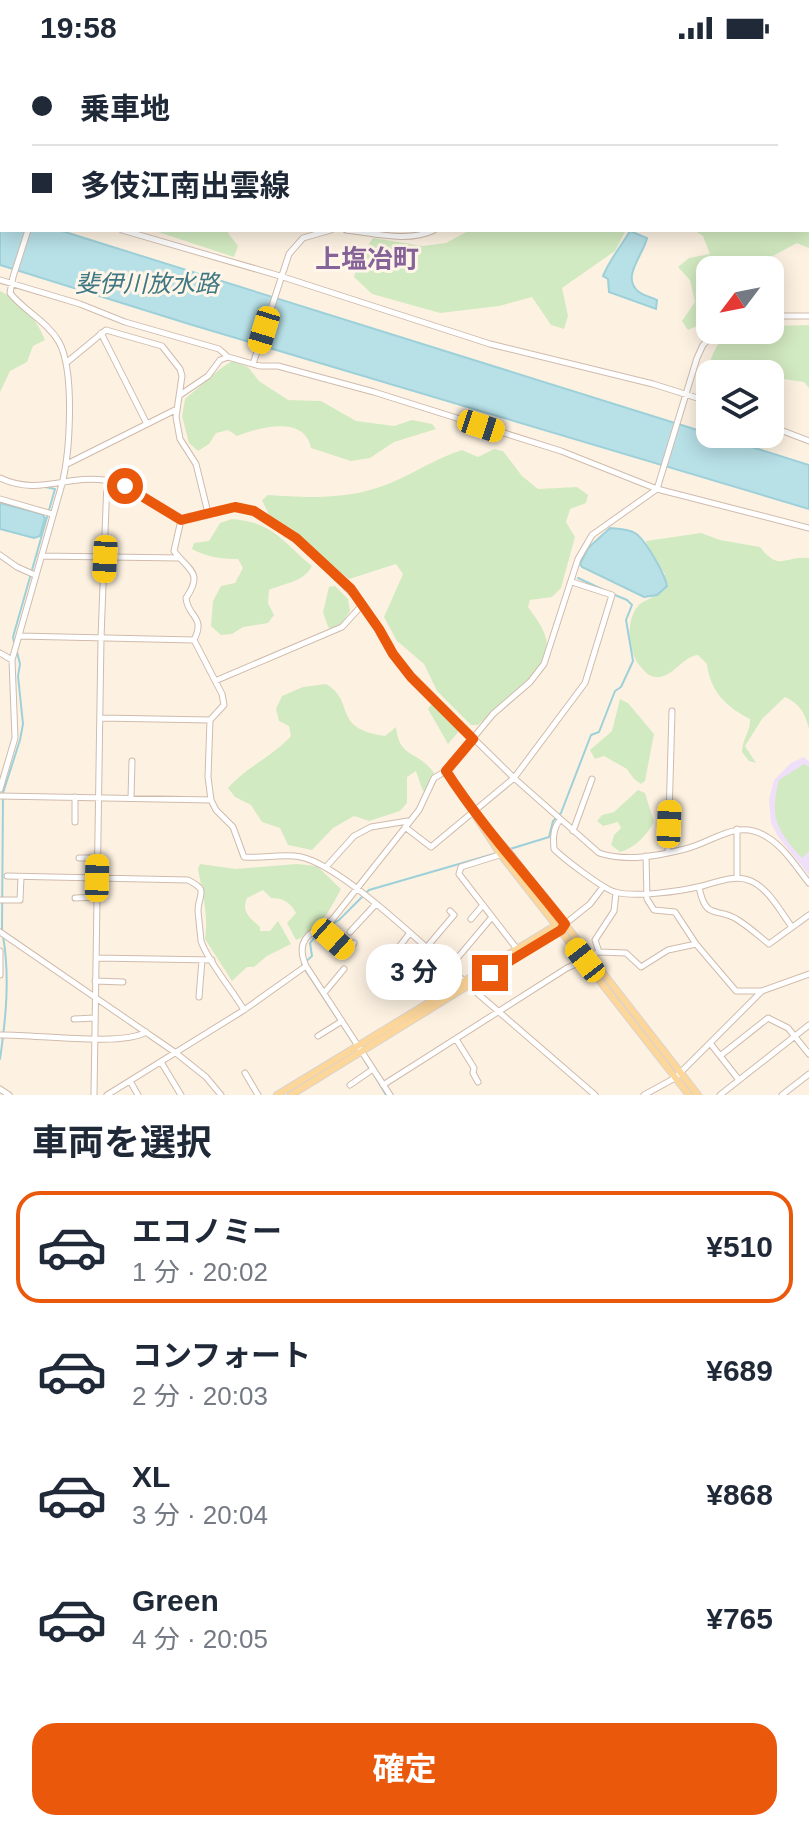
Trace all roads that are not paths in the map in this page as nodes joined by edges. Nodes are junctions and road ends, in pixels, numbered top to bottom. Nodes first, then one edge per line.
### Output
1 (27, 232) edge
2 (129, 232) edge
3 (324, 232) edge
4 (363, 232) edge
5 (428, 232) edge
6 (280, 276) junction
7 (0, 280) edge
8 (11, 284) junction
9 (784, 316) edge
10 (809, 316) edge
11 (101, 333) junction
12 (704, 344) edge
13 (228, 357) junction
14 (66, 363) junction
15 (253, 364) junction
16 (686, 394) junction
17 (696, 397) edge
18 (178, 399) junction
19 (176, 410) junction
20 (147, 424) junction
21 (784, 431) edge
22 (809, 441) edge
23 (67, 464) junction
24 (0, 478) edge
25 (107, 481) junction
26 (62, 484) junction
27 (657, 489) junction
28 (0, 499) edge
29 (208, 513) junction
30 (52, 514) junction
31 (181, 520) junction
32 (809, 528) edge
33 (0, 555) edge
34 (41, 556) junction
35 (179, 558) junction
36 (105, 559) junction
37 (35, 575) junction
38 (572, 582) junction
39 (363, 604) junction
40 (19, 636) junction
41 (101, 638) junction
42 (194, 640) junction
43 (0, 653) edge
44 (12, 660) junction
45 (215, 681) junction
46 (672, 711) dead end
47 (101, 718) junction
48 (210, 720) junction
49 (473, 739) junction
50 (132, 761) dead end
51 (446, 771) junction
52 (514, 778) junction
53 (592, 779) dead end
54 (0, 789) edge
55 (0, 796) edge
56 (75, 797) junction
57 (99, 798) junction
58 (131, 798) junction
59 (211, 800) junction
60 (472, 812) junction
61 (410, 820) junction
62 (560, 820) junction
63 (75, 822) dead end
64 (405, 827) junction
65 (737, 829) junction
66 (573, 831) junction
67 (509, 852) junction
68 (668, 853) junction
69 (501, 855) junction
70 (646, 856) junction
71 (79, 858) dead end
72 (98, 858) junction
73 (326, 867) junction
74 (7, 876) dead end
75 (21, 877) junction
76 (97, 878) junction
77 (737, 878) junction
78 (809, 883) edge
79 (603, 887) junction
80 (699, 887) junction
81 (356, 888) junction
82 (616, 893) junction
83 (646, 893) junction
84 (97, 897) junction
85 (75, 898) dead end
86 (0, 900) edge
87 (375, 905) junction
88 (483, 905) junction
89 (450, 911) dead end
90 (809, 915) edge
91 (492, 917) junction
92 (471, 919) dead end
93 (561, 926) junction
94 (319, 927) junction
95 (792, 927) junction
96 (0, 932) edge
97 (350, 932) dead end
98 (409, 934) junction
99 (354, 943) dead end
100 (696, 944) junction
101 (426, 948) junction
102 (517, 949) junction
103 (0, 951) edge
104 (599, 952) junction
105 (97, 958) junction
106 (588, 958) junction
107 (202, 960) junction
108 (212, 960) junction
109 (306, 966) junction
110 (449, 968) junction
111 (344, 969) dead end
112 (382, 969) dead end
113 (809, 974) edge
114 (0, 975) edge
115 (95, 981) junction
116 (123, 982) dead end
117 (467, 983) junction
118 (762, 991) junction
119 (324, 993) junction
120 (96, 997) junction
121 (199, 997) dead end
122 (244, 1010) junction
123 (499, 1012) junction
124 (95, 1018) junction
125 (74, 1019) dead end
126 (342, 1021) junction
127 (809, 1025) edge
128 (146, 1032) junction
129 (0, 1035) edge
130 (318, 1036) dead end
131 (795, 1037) junction
132 (95, 1038) junction
133 (456, 1039) junction
134 (710, 1043) junction
135 (359, 1048) junction
136 (176, 1053) junction
137 (809, 1054) edge
138 (720, 1056) junction
139 (161, 1062) junction
140 (373, 1069) junction
141 (245, 1073) dead end
142 (809, 1074) edge
143 (678, 1076) junction
144 (739, 1080) junction
145 (130, 1081) junction
146 (478, 1082) dead end
147 (350, 1085) dead end
148 (383, 1085) junction
149 (0, 1089) edge
150 (111, 1094) edge
151 (9, 1095) edge
152 (94, 1095) edge
153 (138, 1095) edge
154 (181, 1095) edge
155 (221, 1095) edge
156 (258, 1095) edge
157 (277, 1095) edge
158 (291, 1095) edge
159 (390, 1095) edge
160 (595, 1095) edge
161 (644, 1095) edge
162 (689, 1095) edge
163 (698, 1095) edge
164 (720, 1095) edge
165 (782, 1095) edge

1 - 8 street
2 - 6 street
3 - 6 street
4 - 5 street
6 - 15 street
6 - 16 street
7 - 8 street
8 - 13 street
8 - 14 street
9 - 10 street
11 - 14 street
11 - 18 street
11 - 20 street
12 - 16 street
13 - 15 street
13 - 18 street
14 - 23 street
15 - 27 street
16 - 17 street
16 - 27 street
18 - 19 street
19 - 20 street
19 - 29 street
20 - 23 street
21 - 22 street
23 - 26 street
24 - 26 street
25 - 26 street
25 - 31 street
25 - 36 street
26 - 30 street
27 - 32 street
27 - 38 street
28 - 30 street
29 - 31 street
29 - 39 street
30 - 34 street
31 - 35 street
33 - 37 street
34 - 36 street
34 - 37 street
35 - 36 street
35 - 42 street
36 - 41 street
37 - 40 street
38 - 49 street
38 - 52 street
39 - 45 street
39 - 49 street
40 - 41 street
40 - 44 street
41 - 42 street
41 - 47 street
42 - 45 street
43 - 44 street
44 - 54 street
45 - 48 street
46 - 68 street
47 - 48 street
47 - 57 street
48 - 59 street
49 - 51 street
49 - 52 street
50 - 58 street
51 - 60 main road
51 - 61 street
52 - 60 street
52 - 62 street
53 - 66 street
55 - 56 street
56 - 57 street
56 - 63 street
57 - 58 street
57 - 72 street
58 - 59 street
59 - 73 street
60 - 64 street
60 - 67 main road
60 - 69 main road
61 - 64 street
61 - 73 street
62 - 66 street
62 - 79 street
64 - 81 street
65 - 68 street
65 - 77 street
65 - 78 street
66 - 70 street
67 - 69 street
67 - 93 main road
68 - 70 street
69 - 88 street
69 - 93 main road
70 - 83 street
71 - 72 street
72 - 76 street
73 - 81 street
74 - 75 street
75 - 76 street
75 - 86 street
76 - 84 street
76 - 108 street
77 - 80 street
77 - 95 street
79 - 82 street
79 - 93 street
80 - 83 street
80 - 95 street
81 - 87 street
81 - 94 street
82 - 83 street
82 - 104 street
83 - 100 street
84 - 85 street
84 - 105 street
87 - 97 street
87 - 98 street
88 - 91 street
88 - 92 street
89 - 101 street
90 - 95 street
91 - 102 street
91 - 110 street
93 - 102 main road
93 - 106 main road
93 - 117 main road
94 - 99 street
94 - 109 street
96 - 120 street
98 - 101 street
98 - 112 street
100 - 104 street
100 - 118 street
101 - 110 street
102 - 117 main road
103 - 114 street
104 - 106 street
105 - 107 street
105 - 115 street
106 - 123 street
106 - 143 main road
107 - 108 street
107 - 121 street
108 - 122 street
109 - 119 street
109 - 122 street
110 - 117 street
111 - 119 street
113 - 118 street
115 - 116 street
115 - 120 street
117 - 123 street
117 - 135 main road
118 - 134 street
119 - 126 street
120 - 124 street
120 - 128 street
122 - 136 street
123 - 133 street
123 - 160 street
124 - 125 street
124 - 132 street
126 - 130 street
126 - 135 street
127 - 131 street
128 - 132 street
128 - 136 street
129 - 132 street
131 - 137 street
131 - 138 street
131 - 144 street
132 - 152 street
133 - 146 street
133 - 148 street
134 - 138 street
134 - 143 street
135 - 140 street
135 - 157 main road
135 - 158 main road
136 - 139 street
136 - 155 street
138 - 144 street
139 - 145 street
139 - 154 street
140 - 147 street
140 - 148 street
141 - 156 street
142 - 165 street
143 - 161 street
143 - 162 main road
143 - 163 main road
144 - 164 street
145 - 150 street
145 - 153 street
148 - 159 street
149 - 151 street

